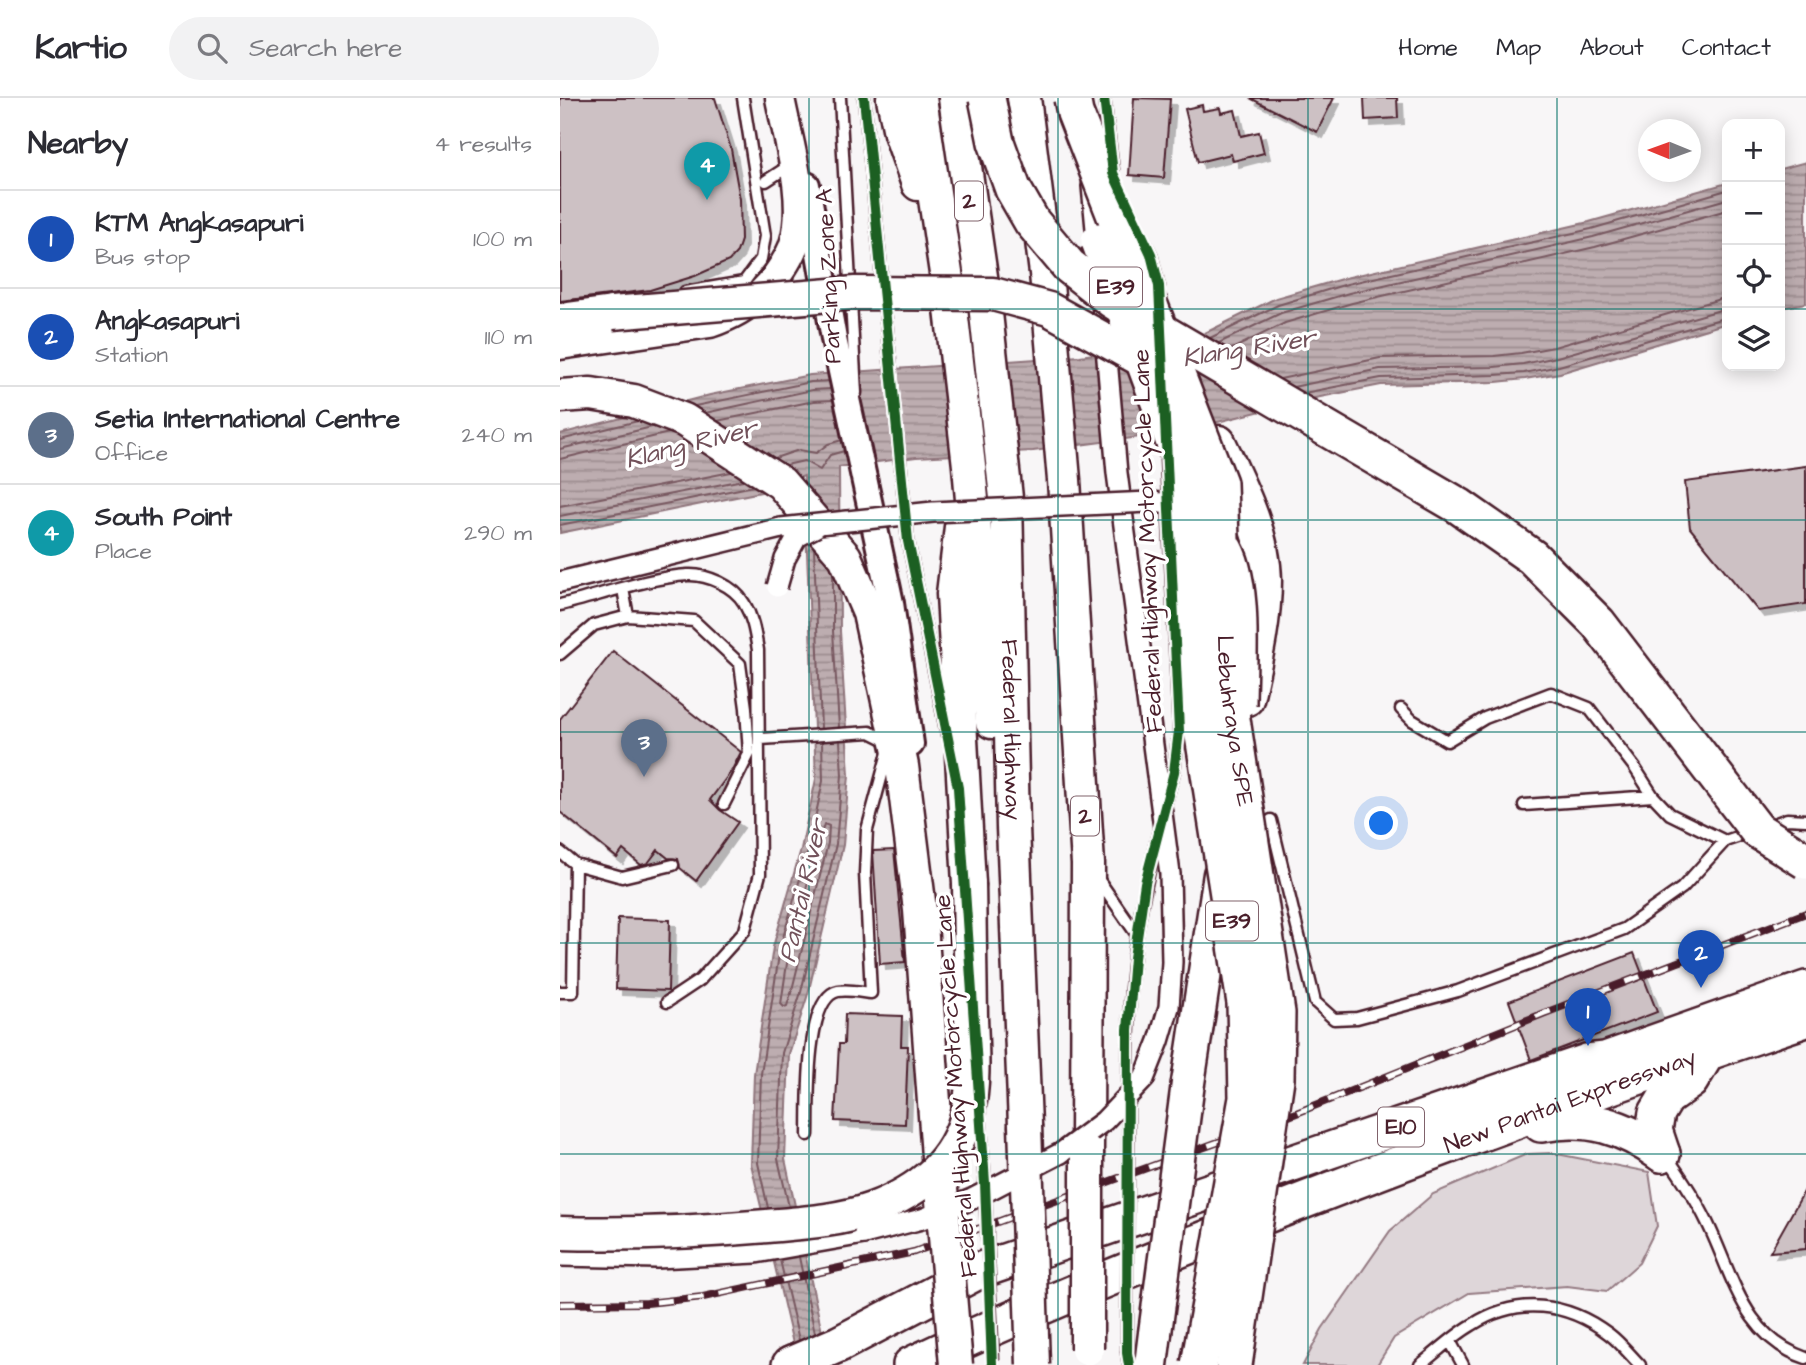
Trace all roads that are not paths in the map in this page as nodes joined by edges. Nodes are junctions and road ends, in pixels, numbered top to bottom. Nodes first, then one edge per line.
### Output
1 (743, 98) edge
2 (780, 98) edge
3 (792, 98) edge
4 (839, 98) edge
5 (864, 98) edge
6 (893, 98) edge
7 (920, 98) edge
8 (955, 98) edge
9 (987, 98) edge
10 (1072, 98) edge
11 (1085, 98) edge
12 (1104, 98) edge
13 (1032, 100) edge
14 (792, 164) junction
15 (766, 181) dead end
16 (944, 256) junction
17 (676, 294) dead end
18 (648, 299) dead end
19 (572, 312) edge
20 (560, 345) edge
21 (560, 396) edge
22 (859, 453) junction
23 (969, 466) junction
24 (824, 522) junction
25 (560, 582) edge
26 (777, 587) dead end
27 (623, 589) junction
28 (560, 606) edge
29 (880, 608) junction
30 (628, 616) junction
31 (560, 654) edge
32 (1246, 705) junction
33 (1401, 709) dead end
34 (761, 739) junction
35 (1653, 796) junction
36 (724, 804) dead end
37 (1524, 804) dead end
38 (1271, 820) dead end
39 (1806, 820) edge
40 (1013, 827) junction
41 (1725, 841) junction
42 (560, 852) edge
43 (1806, 862) edge
44 (575, 864) junction
45 (1088, 864) junction
46 (673, 865) dead end
47 (1137, 935) junction
48 (1806, 989) edge
49 (560, 992) edge
50 (667, 1002) dead end
51 (1806, 1019) edge
52 (1707, 1052) junction
53 (808, 1135) dead end
54 (1448, 1144) junction
55 (1662, 1154) junction
56 (560, 1233) edge
57 (560, 1255) edge
58 (1450, 1341) junction
59 (1087, 1357) edge
60 (1806, 1358) edge
61 (1139, 1359) edge
62 (993, 1363) edge
63 (790, 1365) edge
64 (911, 1365) edge
65 (956, 1365) edge
66 (1033, 1365) edge
67 (1129, 1365) edge
68 (1199, 1365) edge
69 (1234, 1365) edge
70 (1420, 1365) edge
71 (1463, 1365) edge
72 (1640, 1365) edge

1 - 17 lane
2 - 14 main road
3 - 22 street
4 - 22 lane, Parking Zone A
5 - 62 lane, Federal Highway Motorcycle Lane, bridge
6 - 16 highway
7 - 16 highway
8 - 40 highway, Federal Highway / 2
9 - 43 highway, bridge
10 - 69 highway, Lebuhraya SPE / E39, bridge
11 - 57 street, bridge
12 - 47 lane, Federal Highway Motorcycle Lane, bridge
13 - 45 highway, 2
13 - 68 highway, Lebuhraya SPE / E39, bridge
14 - 15 lane
14 - 20 main road
16 - 23 highway
18 - 19 lane
19 - 32 highway, bridge
21 - 29 highway
22 - 29 street
23 - 40 highway
23 - 56 highway, bridge
24 - 25 street, bridge
24 - 26 street, bridge
24 - 32 street, bridge
27 - 28 lane
27 - 30 lane
27 - 34 lane
29 - 65 highway, bridge
30 - 31 lane
30 - 36 lane
32 - 61 highway, bridge
33 - 35 lane
34 - 50 lane
34 - 53 lane
35 - 37 lane
35 - 41 lane
38 - 41 lane
39 - 41 lane
40 - 66 highway, Federal Highway / 2, bridge
42 - 44 lane
44 - 46 lane
44 - 49 lane
45 - 47 lane
45 - 59 highway, 2, bridge
47 - 61 lane, Federal Highway Motorcycle Lane, bridge
48 - 63 highway, New Pantai Expressway / E10
51 - 52 highway, New Pantai Expressway / E10
52 - 54 highway, New Pantai Expressway / E10
52 - 55 highway
54 - 55 highway
54 - 64 highway, New Pantai Expressway / E10
55 - 60 lane
58 - 70 lane
58 - 71 lane
58 - 72 lane
61 - 67 lane, Federal Highway Motorcycle Lane

